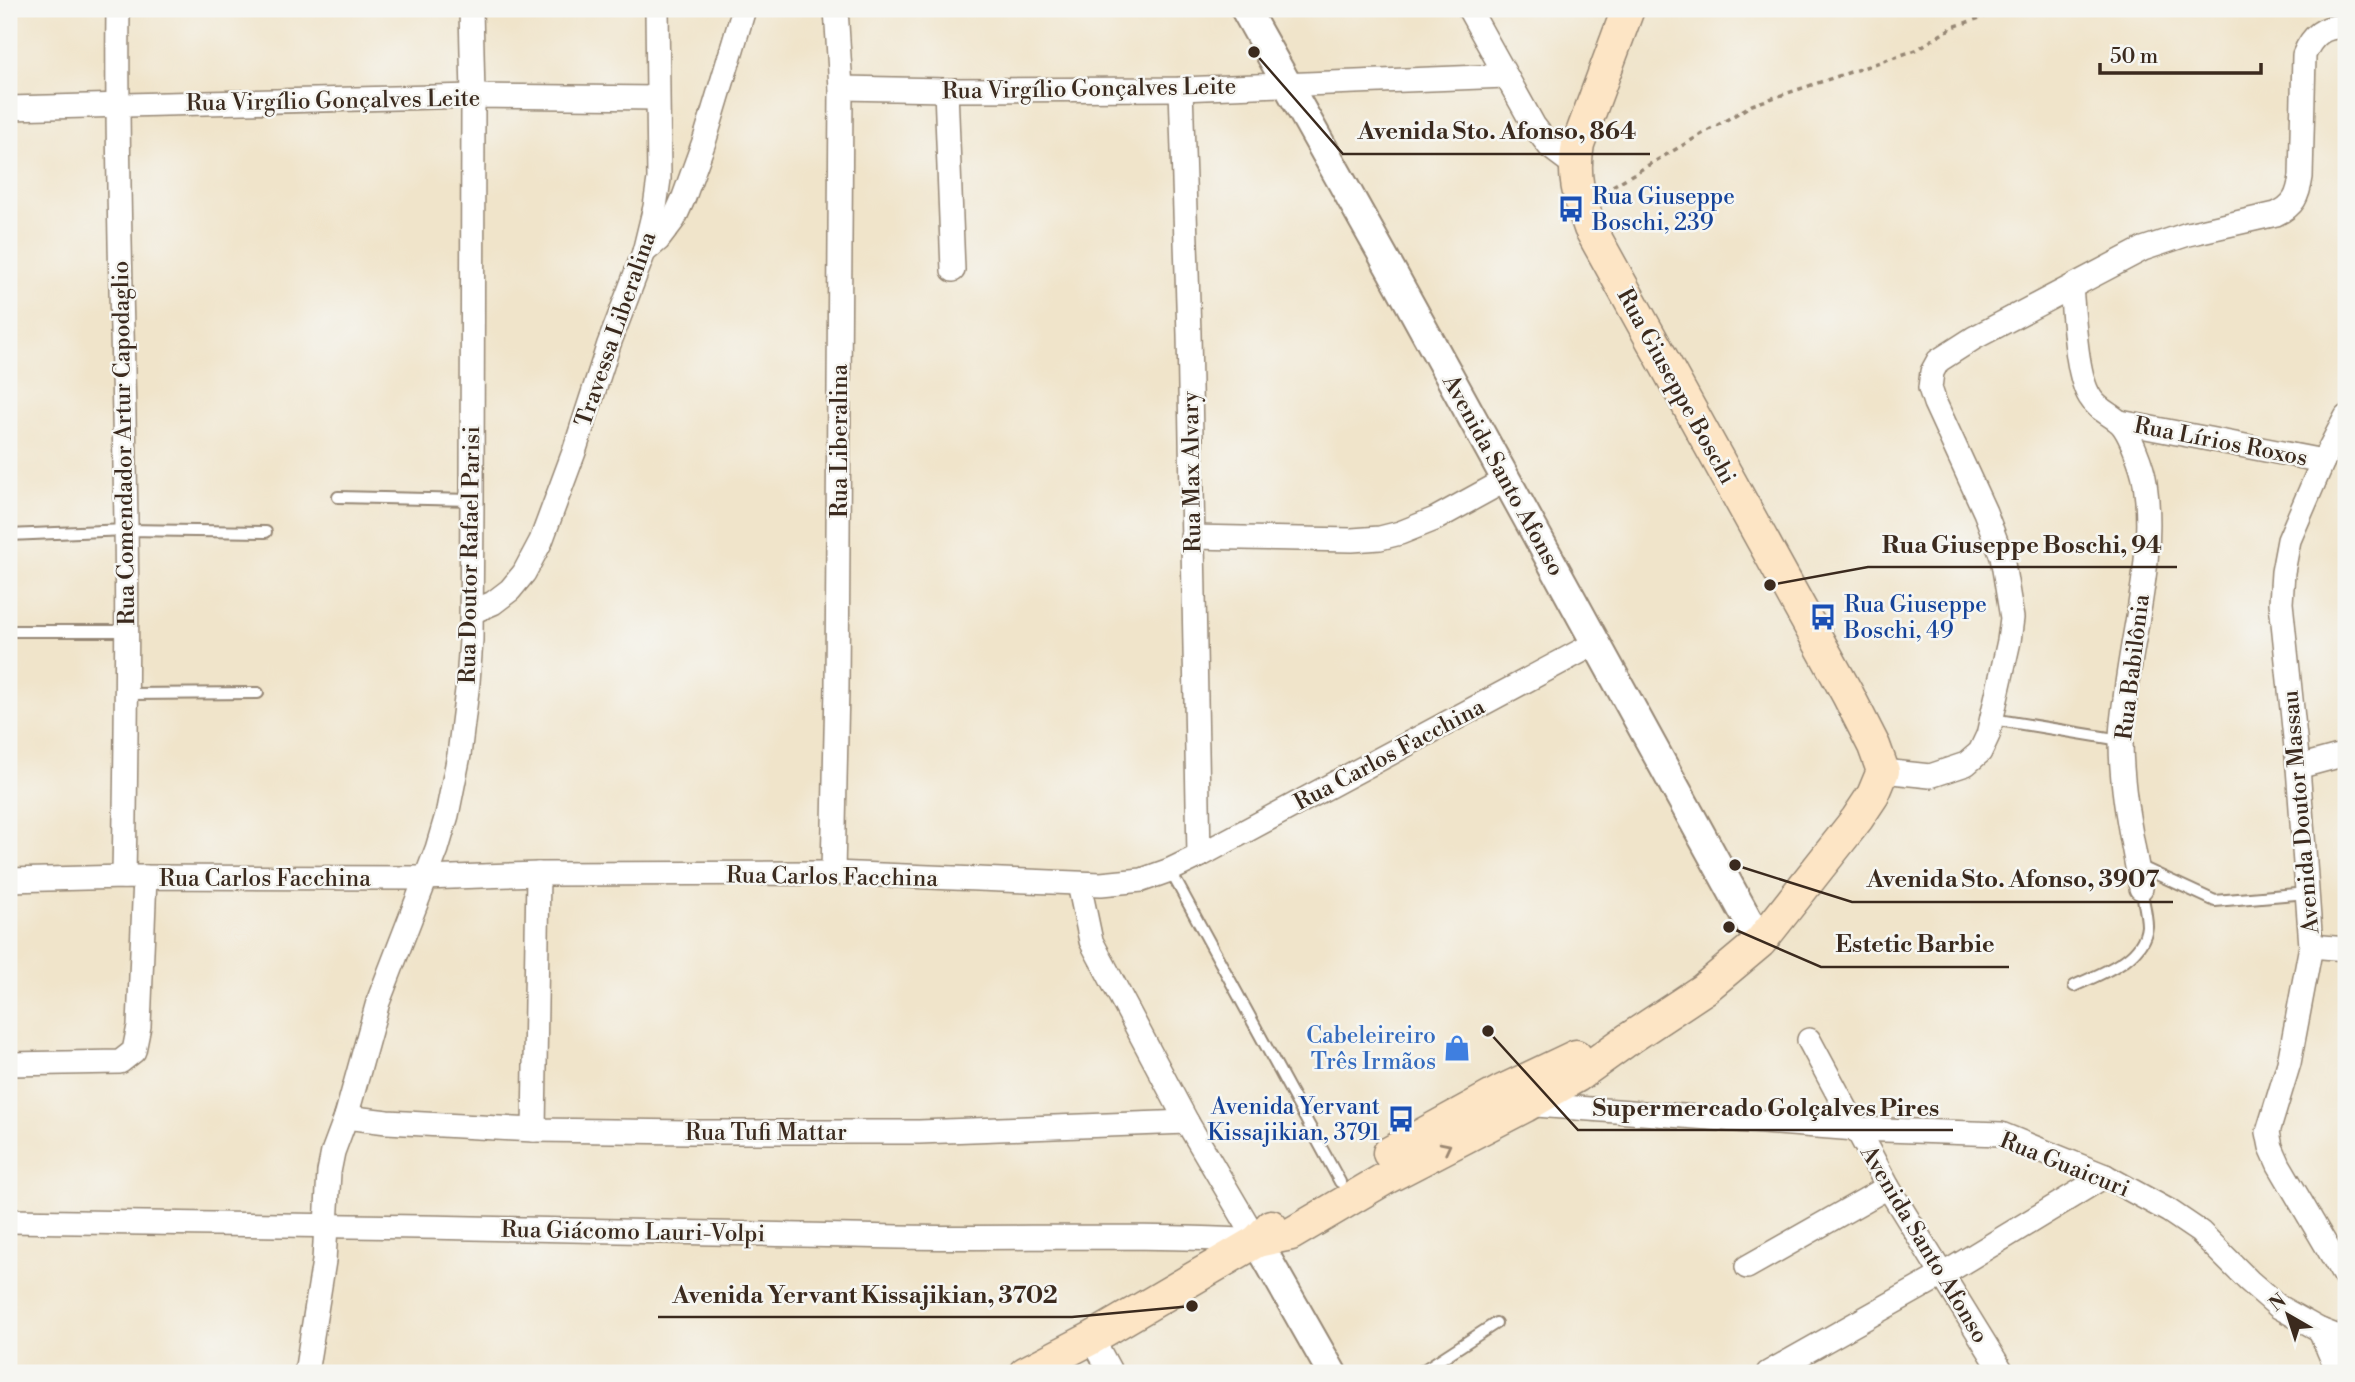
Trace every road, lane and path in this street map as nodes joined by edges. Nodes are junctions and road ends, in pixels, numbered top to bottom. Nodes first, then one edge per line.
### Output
1 (118, 9) edge
2 (471, 9) edge
3 (657, 9) edge
4 (744, 9) edge
5 (836, 9) edge
6 (1245, 9) edge
7 (1469, 9) edge
8 (1628, 9) edge
9 (2007, 9) edge
10 (2346, 27) edge
11 (1506, 76) junction
12 (1286, 84) junction
13 (841, 88) junction
14 (1181, 89) junction
15 (946, 90) junction
16 (473, 96) junction
17 (657, 99) junction
18 (117, 104) junction
19 (9, 108) edge
20 (1574, 165) junction
21 (1581, 204) junction
22 (644, 251) junction
23 (953, 270) dead end
24 (2071, 288) junction
25 (2346, 417) edge
26 (2120, 422) junction
27 (2323, 461) junction
28 (1506, 480) junction
29 (338, 497) dead end
30 (472, 500) junction
31 (127, 530) junction
32 (266, 532) dead end
33 (9, 535) edge
34 (1192, 537) junction
35 (472, 612) junction
36 (9, 631) edge
37 (126, 631) junction
38 (1596, 643) junction
39 (258, 693) dead end
40 (127, 694) junction
41 (1992, 719) junction
42 (2120, 740) junction
43 (2346, 754) edge
44 (2298, 767) junction
45 (1883, 771) junction
46 (1199, 856) junction
47 (2137, 865) junction
48 (1170, 870) junction
49 (538, 873) junction
50 (832, 873) junction
51 (135, 877) junction
52 (425, 878) junction
53 (9, 880) edge
54 (1079, 884) junction
55 (2141, 888) joint
56 (2308, 893) junction
57 (1760, 942) junction
58 (2311, 946) junction
59 (2346, 949) edge
60 (2074, 986) dead end
61 (1809, 1040) dead end
62 (9, 1064) edge
63 (1513, 1099) junction
64 (346, 1117) junction
65 (1187, 1122) junction
66 (1856, 1129) junction
67 (534, 1130) junction
68 (2105, 1177) junction
69 (1340, 1182) junction
70 (1888, 1187) junction
71 (9, 1221) edge
72 (326, 1224) junction
73 (1257, 1241) junction
74 (1747, 1267) dead end
75 (1942, 1275) junction
76 (2346, 1279) edge
77 (1496, 1324) dead end
78 (2320, 1330) junction
79 (1092, 1338) junction
80 (2346, 1340) edge
81 (1773, 1372) edge
82 (306, 1373) edge
83 (1025, 1373) edge
84 (1111, 1373) edge
85 (1332, 1373) edge
86 (1419, 1373) edge
87 (2003, 1373) edge
88 (2338, 1373) edge

1 - 18 street, Rua Comendador Artur Capodaglio
2 - 16 street, Rua Doutor Rafael Parisi
3 - 17 street, Travessa Liberalina
4 - 22 street
5 - 13 street, Rua Liberalina
6 - 12 street, Avenida Santo Afonso
7 - 11 street
8 - 20 main road
9 - 21 path
10 - 24 street
11 - 12 street, Rua Virgílio Gonçalves Leite
11 - 20 street
12 - 14 street, Rua Virgílio Gonçalves Leite
12 - 28 street, Avenida Santo Afonso
13 - 15 street, Rua Virgílio Gonçalves Leite
13 - 50 street, Rua Liberalina
14 - 15 street, Rua Virgílio Gonçalves Leite
14 - 34 street, Rua Max Alvary
15 - 23 street
16 - 17 street, Rua Virgílio Gonçalves Leite
16 - 18 street, Rua Virgílio Gonçalves Leite
16 - 30 street, Rua Doutor Rafael Parisi
17 - 22 street, Travessa Liberalina
18 - 19 street, Rua Virgílio Gonçalves Leite
18 - 31 street, Rua Comendador Artur Capodaglio
20 - 21 main road, Rua Giuseppe Boschi
21 - 45 main road, Rua Giuseppe Boschi
22 - 35 street, Travessa Liberalina
24 - 26 street, Rua Babilônia
24 - 41 street
25 - 27 street, Avenida Doutor Massau
26 - 27 street, Rua Lírios Roxos
26 - 42 street, Rua Babilônia
27 - 44 street, Avenida Doutor Massau
28 - 34 street
28 - 38 street, Avenida Santo Afonso
29 - 30 lane
30 - 35 street, Rua Doutor Rafael Parisi
31 - 32 lane
31 - 33 lane
31 - 37 street, Rua Comendador Artur Capodaglio
34 - 46 street, Rua Max Alvary
35 - 52 street, Rua Doutor Rafael Parisi
36 - 37 lane
37 - 40 street, Rua Comendador Artur Capodaglio
38 - 46 street, Rua Carlos Facchina
38 - 57 street, Avenida Santo Afonso
39 - 40 lane
40 - 51 street, Rua Comendador Artur Capodaglio
41 - 42 lane
41 - 45 street
42 - 47 street, Rua Babilônia
43 - 44 street
44 - 56 street, Avenida Doutor Massau
45 - 57 main road
46 - 48 street, Rua Carlos Facchina
47 - 55 street, Rua Babilônia
47 - 56 lane
48 - 54 street, Rua Carlos Facchina
48 - 69 lane
49 - 50 street, Rua Carlos Facchina
49 - 52 street, Rua Carlos Facchina
49 - 67 street
50 - 54 street, Rua Carlos Facchina
51 - 52 street, Rua Carlos Facchina
51 - 53 street, Rua Carlos Facchina
51 - 62 street, Rua Comendador Artur Capodaglio
52 - 64 street, Rua Doutor Rafael Parisi
54 - 65 street
55 - 60 lane, Rua Babilônia
56 - 58 street, Avenida Doutor Massau
57 - 63 main road
58 - 59 street
58 - 76 street, Avenida Doutor Massau
61 - 66 street, Avenida Santo Afonso
63 - 66 street, Rua Guaicuri
63 - 69 main road
73 -> 63 main road
64 - 67 street, Rua Tufi Mattar
64 - 72 street, Rua Doutor Rafael Parisi
65 - 67 street, Rua Tufi Mattar
65 - 73 street
66 - 68 street, Rua Guaicuri
66 - 70 street, Avenida Santo Afonso
68 - 75 street
68 - 78 street, Rua Guaicuri
69 - 73 main road
70 - 74 street
70 - 75 street, Avenida Santo Afonso
71 - 72 street, Rua Giácomo Lauri-Volpi
72 - 73 street, Rua Giácomo Lauri-Volpi
72 - 82 street, Rua Doutor Rafael Parisi
73 - 79 main road
73 - 85 street
75 - 81 street
75 - 87 street, Avenida Santo Afonso
77 - 86 lane
78 - 80 street, Rua Guaicuri
78 - 88 street
79 - 83 main road
79 - 84 street

